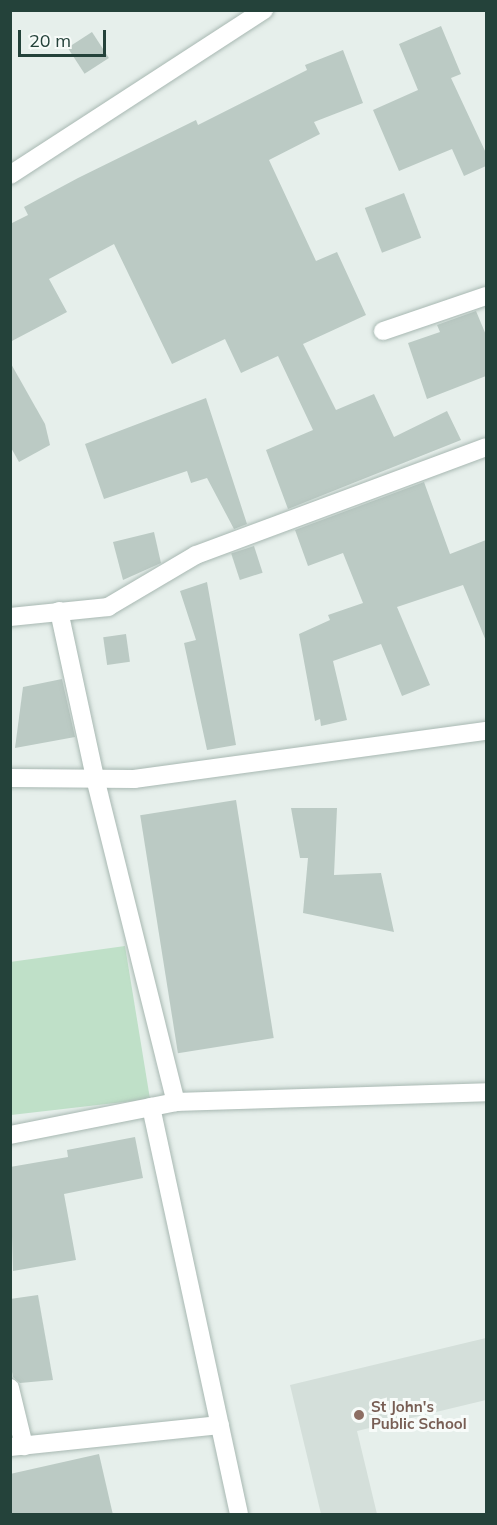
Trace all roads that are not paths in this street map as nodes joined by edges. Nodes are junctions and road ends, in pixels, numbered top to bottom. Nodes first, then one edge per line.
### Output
1 (264, 10) edge
2 (10, 175) edge
3 (486, 296) edge
4 (383, 330) dead end
5 (486, 447) edge
6 (59, 611) junction
7 (10, 617) edge
8 (486, 731) edge
9 (10, 778) edge
10 (95, 778) junction
11 (486, 1092) edge
12 (176, 1102) junction
13 (151, 1107) junction
14 (10, 1135) edge
15 (10, 1388) edge
16 (220, 1425) junction
17 (17, 1446) edge
18 (239, 1515) edge

1 - 2 street
3 - 4 street
5 - 6 street
6 - 7 street
6 - 10 street
8 - 10 street
9 - 10 street
10 - 12 street
11 - 12 street
12 - 13 street
13 - 14 street
13 - 16 street
15 - 17 street
16 - 17 street
16 - 18 street

